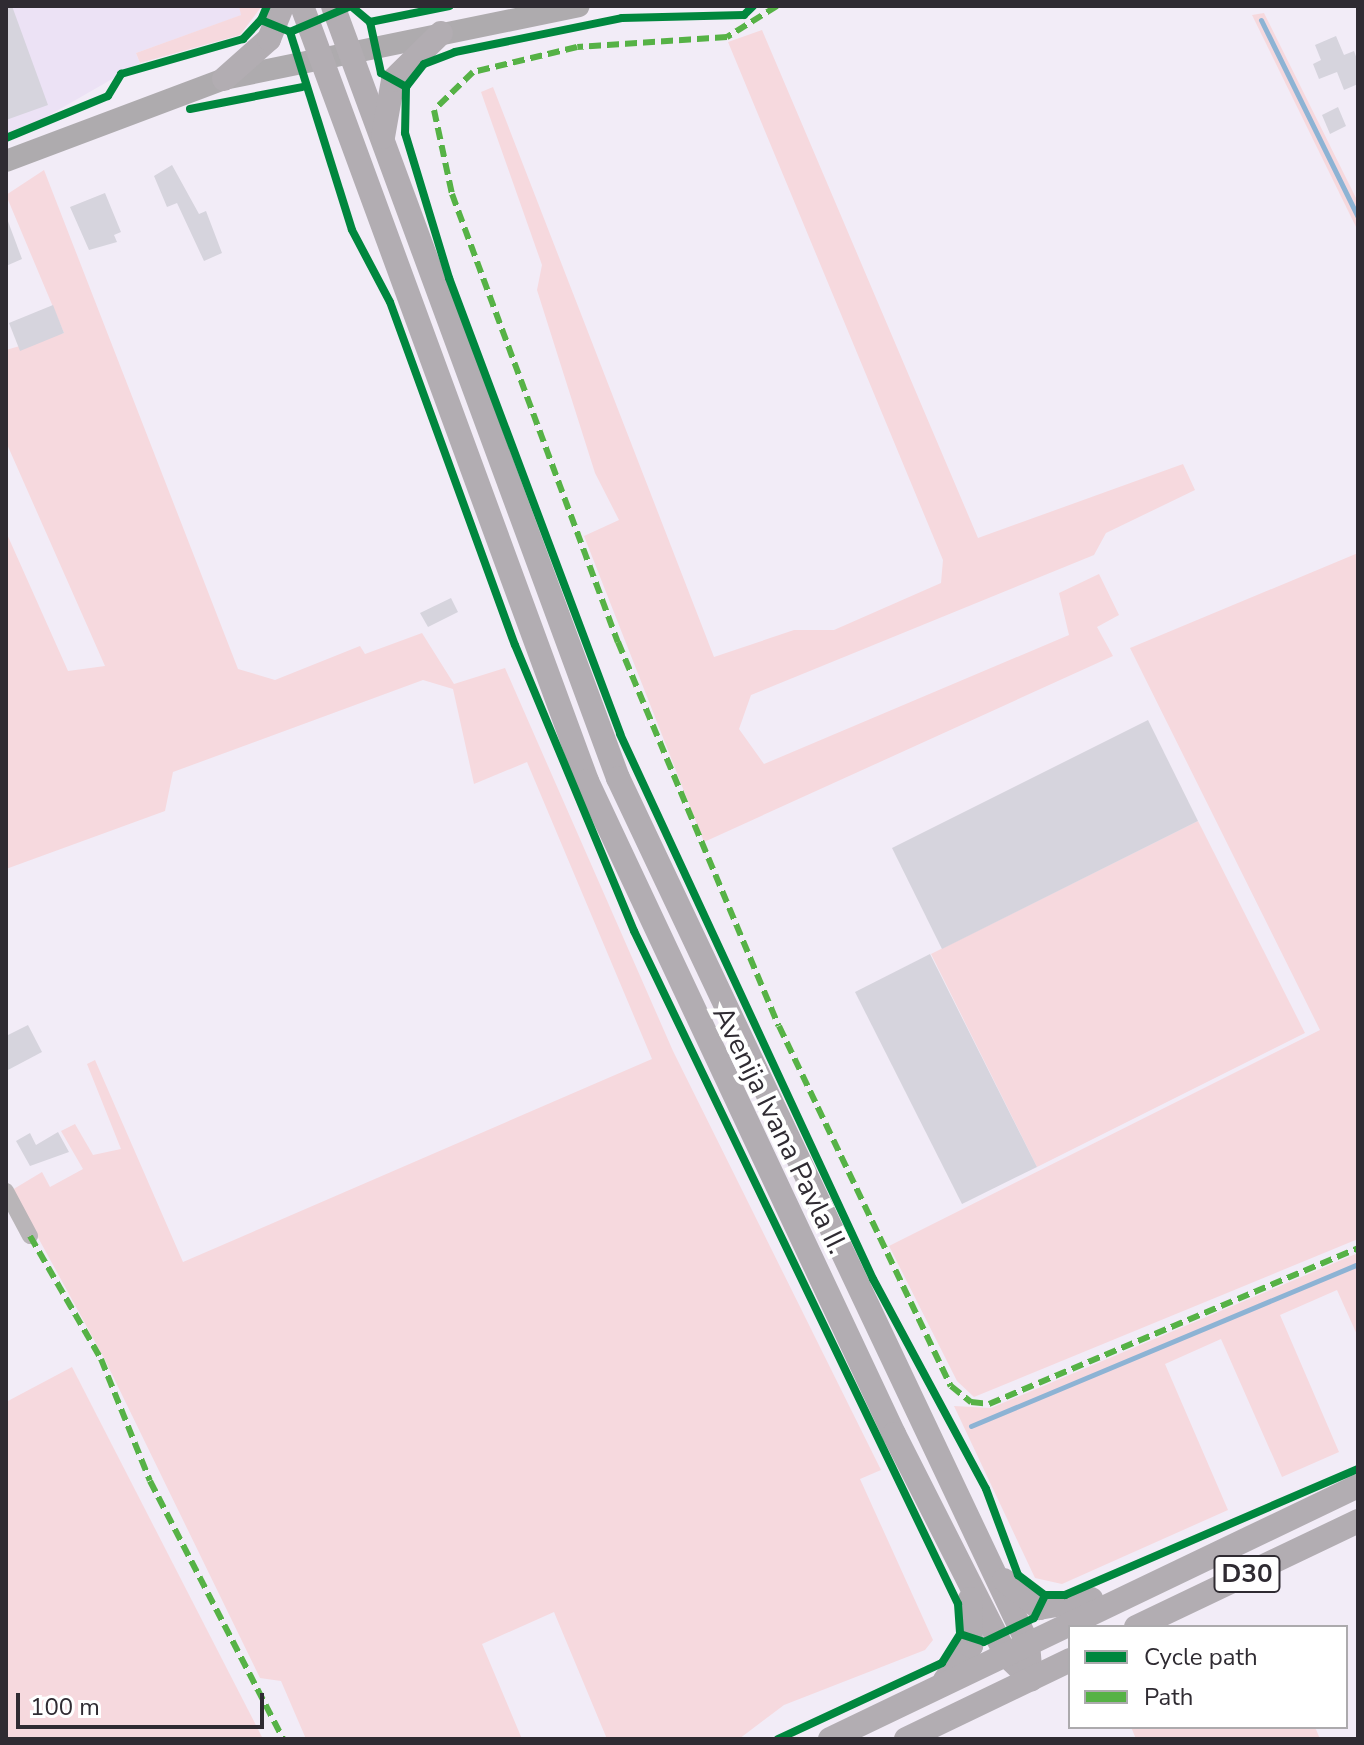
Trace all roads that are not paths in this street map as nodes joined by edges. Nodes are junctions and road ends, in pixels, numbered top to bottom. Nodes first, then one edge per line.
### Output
1 (282, 6) edge
2 (302, 6) edge
3 (333, 6) edge
4 (579, 6) edge
5 (441, 33) junction
6 (349, 51) junction
7 (321, 57) junction
8 (224, 79) junction
9 (382, 143) junction
10 (6, 161) edge
11 (6, 1191) edge
12 (30, 1236) dead end
13 (1358, 1486) edge
14 (1358, 1521) edge
15 (947, 1533) junction
16 (992, 1566) junction
17 (1129, 1595) junction
18 (1140, 1625) edge
19 (1028, 1644) junction
20 (1006, 1655) junction
21 (1068, 1661) edge
22 (1031, 1679) junction
23 (934, 1689) junction
24 (830, 1739) edge
25 (906, 1739) edge

1 - 8 main road
2 - 7 main road, Avenija Ivana Pavla II.
3 - 6 main road, Avenija Ivana Pavla II.
4 - 5 main road
5 - 6 main road
5 - 9 main road
6 - 7 main road
6 - 9 main road, Avenija Ivana Pavla II.
7 - 8 main road
7 - 15 main road, Avenija Ivana Pavla II.
8 - 10 main road
9 - 16 main road, Avenija Ivana Pavla II.
11 - 12 street
13 - 17 main road, D30
14 - 18 main road, D30
15 - 20 main road, Avenija Ivana Pavla II.
15 - 23 main road
16 - 17 main road
16 - 19 main road, Avenija Ivana Pavla II.
17 - 19 main road, D30
19 - 20 main road, D30
19 - 22 main road, Avenija Ivana Pavla II.
20 - 22 main road, Avenija Ivana Pavla II.
20 - 23 main road, D30
21 - 22 main road
22 - 25 main road
23 - 24 main road, D30

